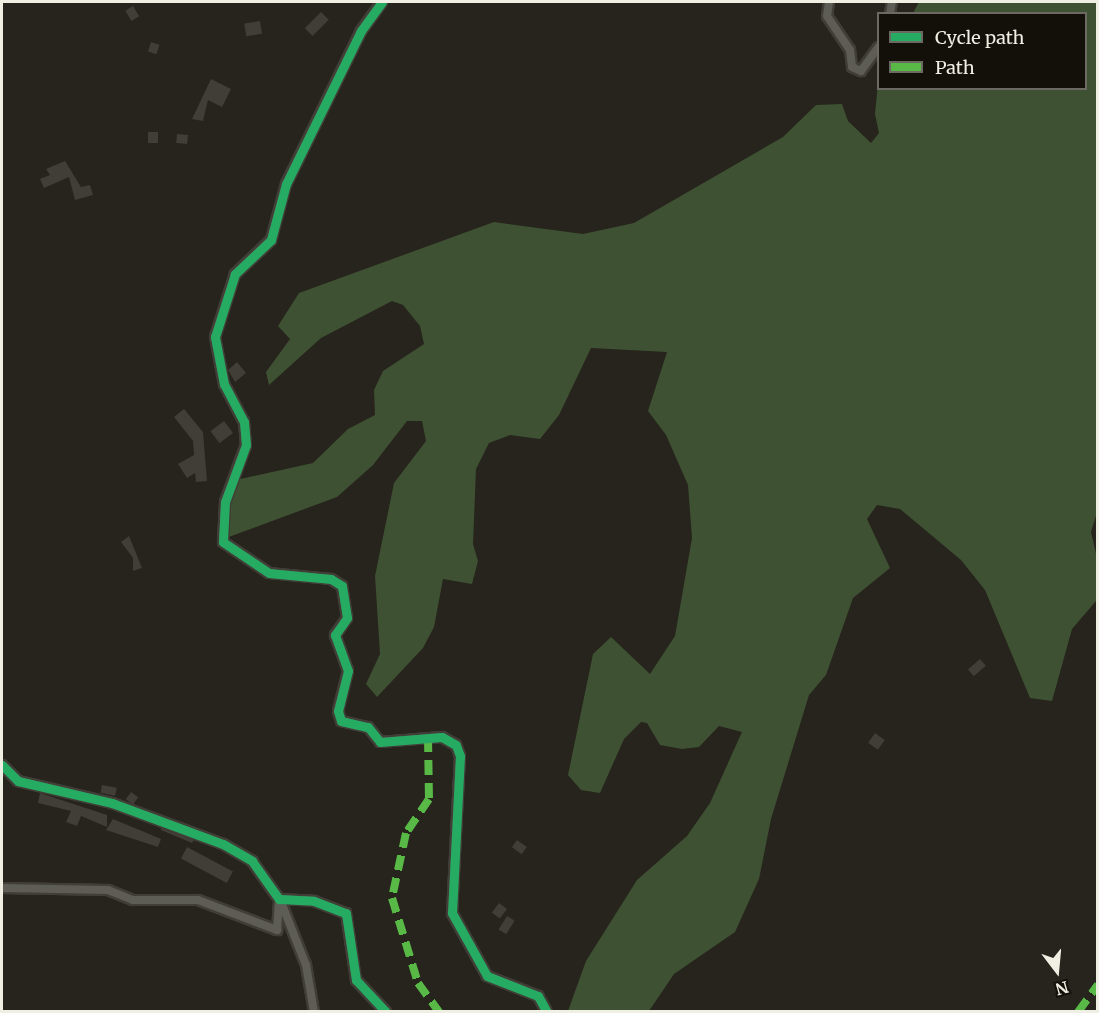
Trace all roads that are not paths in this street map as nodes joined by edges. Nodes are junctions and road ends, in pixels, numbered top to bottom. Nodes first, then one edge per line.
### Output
1 (382, 2) edge
2 (829, 2) edge
3 (877, 51) edge
4 (2, 765) edge
5 (2, 888) edge
6 (279, 899) junction
7 (314, 1011) edge
8 (386, 1011) edge
9 (547, 1011) edge

1 - 9 street
2 - 3 street
4 - 6 street
5 - 6 street
6 - 7 street
6 - 8 street

